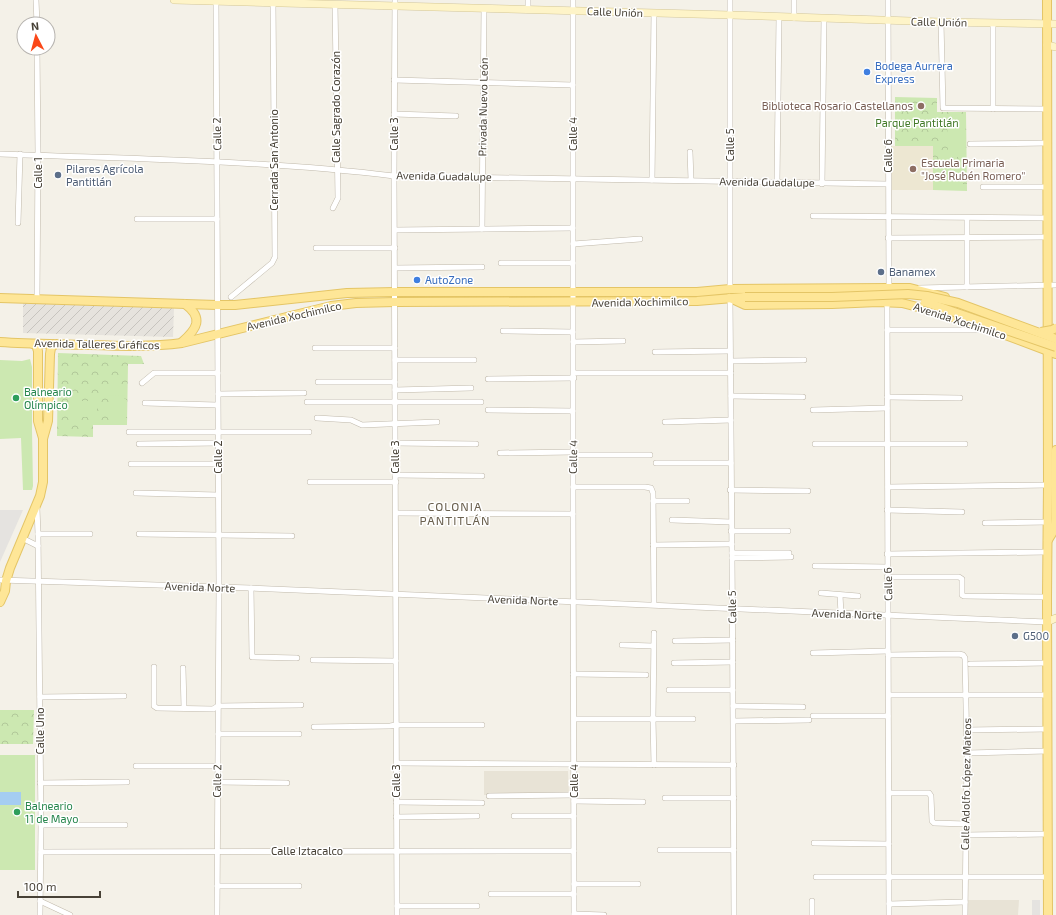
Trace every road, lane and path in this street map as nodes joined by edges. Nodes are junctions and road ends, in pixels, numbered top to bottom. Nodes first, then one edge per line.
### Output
1 (36, 0) edge
2 (174, 0) edge
3 (216, 0) edge
4 (528, 0) edge
5 (573, 0) edge
6 (730, 0) edge
7 (794, 0) edge
8 (888, 0) edge
9 (1047, 0) edge
10 (273, 2) junction
11 (395, 3) edge
12 (335, 4) junction
13 (484, 9) junction
14 (528, 10) junction
15 (574, 11) junction
16 (654, 13) junction
17 (731, 15) junction
18 (37, 16) edge
19 (779, 17) junction
20 (794, 18) junction
21 (824, 18) junction
22 (888, 20) junction
23 (941, 22) junction
24 (993, 23) junction
25 (1047, 24) junction
26 (1056, 24) edge
27 (1047, 45) junction
28 (1056, 47) edge
29 (37, 56) edge
30 (394, 80) junction
31 (483, 83) junction
32 (573, 85) junction
33 (993, 109) junction
34 (1047, 109) junction
35 (394, 114) junction
36 (456, 116) dead end
37 (1047, 143) junction
38 (970, 144) dead end
39 (690, 152) dead end
40 (0, 154) edge
41 (20, 154) junction
42 (38, 155) junction
43 (218, 162) junction
44 (274, 165) junction
45 (337, 169) junction
46 (394, 176) junction
47 (482, 177) junction
48 (573, 179) junction
49 (652, 180) junction
50 (691, 180) junction
51 (729, 181) junction
52 (776, 182) junction
53 (822, 184) junction
54 (888, 184) junction
55 (983, 187) dead end
56 (1047, 187) junction
57 (333, 208) dead end
58 (813, 216) dead end
59 (888, 217) junction
60 (967, 218) junction
61 (1048, 218) junction
62 (137, 219) dead end
63 (217, 219) junction
64 (18, 223) dead end
65 (573, 228) junction
66 (482, 229) junction
67 (395, 230) junction
68 (1047, 237) junction
69 (888, 238) junction
70 (967, 238) junction
71 (640, 239) dead end
72 (573, 244) junction
73 (316, 248) dead end
74 (395, 248) junction
75 (501, 263) dead end
76 (573, 263) junction
77 (482, 267) dead end
78 (395, 268) junction
79 (1047, 285) junction
80 (1056, 285) edge
81 (967, 287) junction
82 (888, 288) junction
83 (910, 288) junction
84 (730, 289) junction
85 (395, 292) junction
86 (574, 292) junction
87 (230, 297) dead end
88 (0, 298) edge
89 (37, 298) junction
90 (730, 298) junction
91 (395, 302) junction
92 (574, 302) junction
93 (887, 302) junction
94 (185, 304) junction
95 (217, 305) junction
96 (1029, 326) junction
97 (1056, 328) edge
98 (887, 330) junction
99 (992, 330) junction
100 (503, 331) dead end
101 (573, 332) junction
102 (1038, 332) junction
103 (1048, 333) junction
104 (218, 334) junction
105 (1056, 337) edge
106 (623, 341) dead end
107 (1023, 341) junction
108 (0, 342) edge
109 (573, 342) junction
110 (182, 343) junction
111 (33, 344) junction
112 (55, 344) junction
113 (1056, 347) edge
114 (315, 348) dead end
115 (395, 348) junction
116 (1048, 350) junction
117 (730, 351) junction
118 (655, 352) dead end
119 (1056, 354) edge
120 (396, 360) junction
121 (474, 360) dead end
122 (804, 360) dead end
123 (731, 361) junction
124 (1056, 369) edge
125 (218, 372) junction
126 (731, 373) junction
127 (1048, 373) junction
128 (574, 375) junction
129 (488, 379) dead end
130 (318, 382) dead end
131 (396, 382) junction
132 (142, 383) dead end
133 (471, 388) dead end
134 (396, 390) junction
135 (304, 393) dead end
136 (218, 394) junction
137 (731, 396) junction
138 (802, 397) dead end
139 (887, 397) junction
140 (960, 398) dead end
141 (307, 402) dead end
142 (396, 402) junction
143 (481, 402) dead end
144 (145, 403) dead end
145 (218, 405) junction
146 (887, 408) junction
147 (488, 410) dead end
148 (813, 410) dead end
149 (573, 411) junction
150 (317, 418) dead end
151 (731, 420) junction
152 (437, 422) dead end
153 (665, 422) dead end
154 (396, 424) junction
155 (218, 431) junction
156 (129, 432) dead end
157 (308, 432) dead end
158 (43, 439) junction
159 (218, 443) junction
160 (395, 443) junction
161 (140, 444) dead end
162 (476, 444) dead end
163 (815, 444) dead end
164 (888, 444) junction
165 (965, 444) dead end
166 (1056, 450) edge
167 (500, 453) dead end
168 (573, 454) junction
169 (650, 455) dead end
170 (731, 463) junction
171 (131, 464) dead end
172 (218, 464) junction
173 (656, 464) dead end
174 (395, 475) junction
175 (482, 476) dead end
176 (310, 482) dead end
177 (396, 482) junction
178 (1048, 486) junction
179 (573, 487) junction
180 (888, 487) junction
181 (730, 490) junction
182 (808, 491) dead end
183 (136, 493) dead end
184 (218, 495) junction
185 (653, 501) junction
186 (687, 501) dead end
187 (37, 506) junction
188 (887, 510) junction
189 (962, 512) dead end
190 (396, 513) junction
191 (573, 514) junction
192 (1056, 519) edge
193 (672, 520) dead end
194 (731, 522) junction
195 (1048, 522) junction
196 (985, 523) dead end
197 (731, 531) junction
198 (788, 531) dead end
199 (38, 534) junction
200 (90, 534) dead end
201 (139, 534) dead end
202 (218, 536) junction
203 (292, 536) dead end
204 (22, 538) junction
205 (1047, 541) junction
206 (732, 544) junction
207 (653, 545) junction
208 (38, 546) junction
209 (1047, 552) junction
210 (887, 554) junction
211 (790, 555) dead end
212 (732, 556) junction
213 (815, 566) dead end
214 (887, 567) junction
215 (887, 576) junction
216 (39, 581) junction
217 (2, 582) edge
218 (219, 587) junction
219 (251, 588) junction
220 (821, 593) dead end
221 (396, 595) junction
222 (840, 595) junction
223 (858, 596) dead end
224 (1047, 596) junction
225 (0, 602) edge
226 (574, 602) junction
227 (654, 604) junction
228 (732, 608) junction
229 (841, 614) junction
230 (888, 615) junction
231 (1056, 618) edge
232 (1047, 622) junction
233 (654, 633) dead end
234 (733, 640) junction
235 (675, 641) dead end
236 (622, 645) dead end
237 (654, 646) junction
238 (814, 653) dead end
239 (888, 653) junction
240 (297, 658) dead end
241 (313, 660) dead end
242 (396, 661) junction
243 (674, 662) dead end
244 (733, 662) junction
245 (1047, 663) junction
246 (970, 664) dead end
247 (154, 667) dead end
248 (183, 668) dead end
249 (574, 674) junction
250 (646, 675) dead end
251 (668, 690) dead end
252 (733, 690) junction
253 (888, 695) junction
254 (1048, 695) junction
255 (124, 696) dead end
256 (967, 696) junction
257 (40, 697) junction
258 (218, 706) junction
259 (300, 706) dead end
260 (733, 706) junction
261 (803, 707) dead end
262 (184, 708) junction
263 (888, 716) junction
264 (574, 719) junction
265 (653, 719) junction
266 (693, 719) dead end
267 (734, 721) junction
268 (396, 725) junction
269 (482, 725) dead end
270 (314, 727) dead end
271 (1048, 729) junction
272 (967, 730) junction
273 (218, 734) junction
274 (299, 734) dead end
275 (1048, 751) junction
276 (967, 753) junction
277 (397, 764) junction
278 (574, 764) junction
279 (654, 765) junction
280 (734, 765) junction
281 (136, 766) dead end
282 (218, 766) junction
283 (127, 782) dead end
284 (217, 782) junction
285 (287, 782) dead end
286 (40, 783) junction
287 (889, 794) junction
288 (574, 795) junction
289 (489, 796) dead end
290 (665, 798) dead end
291 (734, 798) junction
292 (574, 801) junction
293 (396, 802) junction
294 (643, 802) dead end
295 (482, 803) dead end
296 (396, 816) junction
297 (477, 816) dead end
298 (514, 816) dead end
299 (574, 816) junction
300 (966, 824) junction
301 (41, 825) junction
302 (125, 825) dead end
303 (1048, 834) junction
304 (965, 835) junction
305 (814, 843) dead end
306 (889, 844) junction
307 (660, 850) dead end
308 (734, 850) junction
309 (217, 851) junction
310 (397, 851) junction
311 (574, 851) junction
312 (40, 852) junction
313 (816, 877) dead end
314 (1048, 877) junction
315 (889, 878) junction
316 (965, 878) junction
317 (574, 884) junction
318 (638, 884) dead end
319 (217, 886) junction
320 (299, 886) dead end
321 (491, 894) dead end
322 (574, 894) junction
323 (40, 901) junction
324 (812, 901) dead end
325 (965, 902) junction
326 (889, 904) junction
327 (397, 906) junction
328 (477, 906) dead end
329 (40, 915) edge
330 (70, 915) edge
331 (217, 915) edge
332 (397, 915) edge
333 (574, 915) edge
334 (604, 915) edge
335 (734, 915) edge
336 (812, 915) edge
337 (889, 915) edge
338 (965, 915) edge
339 (1048, 915) edge

1 - 18 street
2 - 3 street, Calle Unión
3 - 10 street, Calle Unión
3 - 43 street, Calle 2
4 - 14 street
5 - 15 street, Calle 4
6 - 17 street, Calle 5
7 - 20 street
8 - 22 street, Calle 6
9 - 25 main road
10 - 12 street, Calle Unión
10 - 44 street, Cerrada San Antonio
11 - 12 street, Calle Unión
11 - 13 street, Calle Unión
11 - 30 street, Calle 3
12 - 45 street, Calle Sagrado Corazón
13 - 14 street, Calle Unión
13 - 31 street, Privada Nuevo León
14 - 15 street, Calle Unión
15 - 16 street, Calle Unión
15 - 32 street, Calle 4
16 - 17 street, Calle Unión
16 - 49 street
17 - 19 street, Calle Unión
17 - 51 street, Calle 5
19 - 20 street, Calle Unión
19 - 52 street
20 - 21 street, Calle Unión
21 - 22 street, Calle Unión
21 - 53 street
22 - 23 street, Calle Unión
22 - 54 street, Calle 6
23 - 24 street, Calle Unión
23 - 33 street
24 - 25 street, Calle Unión
24 - 33 street
25 - 26 street, Calle Unión
25 - 27 main road
27 - 28 street
27 - 34 main road
29 - 42 street, Calle 1
30 - 31 street
30 - 35 street, Calle 3
31 - 32 street
31 - 47 street, Privada Nuevo León
32 - 48 street, Calle 4
33 - 34 street
34 - 37 main road
35 - 36 street
35 - 46 street, Calle 3
37 - 38 street
37 - 56 main road
39 - 50 street
40 - 41 street, Avenida Guadalupe
41 - 42 street, Avenida Guadalupe
41 - 64 street
42 - 43 street, Avenida Guadalupe
42 - 89 street, Calle 1
43 - 44 street, Avenida Guadalupe
43 - 63 street, Calle 2
44 - 45 street, Avenida Guadalupe
44 - 87 street, Cerrada San Antonio
45 - 46 street, Avenida Guadalupe
45 - 57 street, Calle Sagrado Corazón
46 - 47 street, Avenida Guadalupe
46 - 67 street, Calle 3
47 - 48 street, Avenida Guadalupe
47 - 66 street, Privada Nuevo León
48 - 49 street, Avenida Guadalupe
48 - 65 street, Calle 4
49 - 50 street, Avenida Guadalupe
50 - 51 street, Avenida Guadalupe
51 - 52 street, Avenida Guadalupe
51 - 84 street, Calle 5
52 - 53 street, Avenida Guadalupe
53 - 54 street, Avenida Guadalupe
54 - 59 street, Calle 6
55 - 56 street
56 - 61 main road
58 - 59 street
59 - 60 street
59 - 69 street, Calle 6
60 - 61 street
60 - 70 street
61 - 68 main road
62 - 63 street
63 - 95 street, Calle 2
65 - 66 street
65 - 72 street, Calle 4
66 - 67 street
67 - 74 street, Calle 3
68 - 70 street
68 - 79 main road
69 - 70 street
69 - 82 street, Calle 6
70 - 81 street
71 - 72 street
72 - 76 street, Calle 4
73 - 74 street
74 - 78 street, Calle 3
75 - 76 street
76 - 86 street, Calle 4
77 - 78 street
78 - 85 street, Calle 3
79 - 80 street, Avenida Xochimilco
79 - 81 street, Avenida Xochimilco
79 - 103 main road
81 - 83 street, Avenida Xochimilco
82 - 83 main road, Avenida Xochimilco
82 - 84 main road, Avenida Xochimilco
82 - 113 main road, bridge
83 - 96 main road, Avenida Xochimilco
84 - 86 main road, Avenida Xochimilco
85 - 86 main road, Avenida Xochimilco
85 - 91 street, Calle 3
85 - 95 main road, Avenida Xochimilco
86 - 92 street, Calle 4
88 - 89 main road
89 - 94 main road
90 - 92 main road, Avenida Xochimilco
90 - 93 main road, Avenida Xochimilco
90 - 102 main road, bridge
90 - 117 street, Calle 5
91 - 92 main road, Avenida Xochimilco
91 - 104 main road, Avenida Xochimilco
91 - 115 street, Calle 3
92 - 101 street, Calle 4
93 - 98 street, Calle 6
93 - 99 main road, Avenida Xochimilco
94 - 95 main road
94 - 110 main road
95 - 104 street, Calle 2
96 - 103 main road, Avenida Xochimilco
96 - 107 main road
97 - 102 main road, bridge
98 - 99 street
98 - 139 street, Calle 6
99 - 107 main road, Avenida Xochimilco
100 - 101 street
101 - 109 street, Calle 4
102 - 105 main road, bridge
103 - 105 main road, Avenida Xochimilco
103 - 116 main road
104 - 110 main road, Avenida Talleres Gráficos
104 - 125 street, Calle 2
106 - 109 street
107 - 116 main road, Avenida Xochimilco
108 - 111 main road, Avenida Talleres Gráficos
109 - 128 street, Calle 4
110 - 112 main road, Avenida Talleres Gráficos
111 - 112 main road, Avenida Talleres Gráficos
111 - 158 main road
112 - 158 main road
114 - 115 street
115 - 120 street, Calle 3
116 - 119 main road, Avenida Xochimilco
116 - 127 main road
117 - 118 street
117 - 123 street, Calle 5
120 - 121 street
120 - 131 street, Calle 3
122 - 123 street
123 - 126 street, Calle 5
124 - 127 main road
125 - 132 street
125 - 136 street, Calle 2
126 - 128 street
126 - 137 street, Calle 5
127 - 178 main road
128 - 129 street
128 - 149 street, Calle 4
130 - 131 street
131 - 134 street, Calle 3
133 - 134 street
134 - 142 street, Calle 3
135 - 136 street
136 - 145 street, Calle 2
137 - 138 street
137 - 151 street, Calle 5
139 - 140 street
139 - 146 street, Calle 6
141 - 142 street
142 - 143 street
142 - 154 street, Calle 3
144 - 145 street
145 - 155 street, Calle 2
146 - 148 street
146 - 164 street, Calle 6
147 - 149 street
149 - 168 street, Calle 4
150 - 154 street
151 - 153 street
151 - 170 street, Calle 5
152 - 154 street
154 - 160 street, Calle 3
155 - 156 street
155 - 157 street
155 - 159 street, Calle 2
158 - 187 main road
159 - 161 street
159 - 172 street, Calle 2
160 - 162 street
160 - 174 street, Calle 3
163 - 164 street
164 - 165 street
164 - 180 street, Calle 6
166 - 192 main road
167 - 168 street
168 - 169 street
168 - 179 street, Calle 4
170 - 173 street
170 - 181 street, Calle 5
171 - 172 street
172 - 184 street, Calle 2
174 - 175 street
174 - 177 street, Calle 3
176 - 177 street
177 - 190 street, Calle 3
178 - 180 street
178 - 195 main road
179 - 185 street
179 - 191 street, Calle 4
180 - 188 street, Calle 6
181 - 182 street
181 - 194 street, Calle 5
183 - 184 street
184 - 202 street, Calle 2
185 - 186 street
185 - 207 street
187 - 199 street, Calle Uno
187 - 204 main road
188 - 189 street
188 - 210 street, Calle 6
190 - 191 street
190 - 221 street, Calle 3
191 - 226 street, Calle 4
192 - 205 main road
193 - 194 street
194 - 197 street, Calle 5
195 - 196 street
195 - 205 main road
197 - 198 street
197 - 206 street, Calle 5
199 - 200 street
199 - 208 street, Calle Uno
201 - 202 street
202 - 203 street
202 - 218 street, Calle 2
204 - 208 street
204 - 217 main road
205 - 209 main road
206 - 207 street
206 - 212 street, Calle 5
207 - 227 street
208 - 216 street, Calle Uno
209 - 210 street
209 - 224 main road
210 - 214 street, Calle 6
211 - 212 street
212 - 228 street, Calle 5
213 - 214 street
214 - 215 street, Calle 6
215 - 224 street
215 - 230 street, Calle 6
216 - 217 street, Avenida Norte
216 - 218 street, Avenida Norte
216 - 257 street, Calle Uno
217 - 225 main road
218 - 219 street, Avenida Norte
218 - 258 street, Calle 2
219 - 221 street, Avenida Norte
219 - 240 street
220 - 222 street
221 - 226 street, Avenida Norte
221 - 242 street, Calle 3
222 - 223 street
222 - 229 street
224 - 232 main road
226 - 227 street, Avenida Norte
226 - 249 street, Calle 4
227 - 228 street, Avenida Norte
228 - 229 street, Avenida Norte
228 - 234 street, Calle 5
229 - 230 street, Avenida Norte
230 - 232 street, Avenida Norte
230 - 239 street, Calle 6
231 - 232 street
232 - 245 main road
233 - 237 street
234 - 235 street
234 - 244 street, Calle 5
236 - 237 street
237 - 265 street
238 - 239 street
239 - 253 street, Calle 6
239 - 256 street, Calle Adolfo López Mateos
241 - 242 street
242 - 268 street, Calle 3
243 - 244 street
244 - 252 street, Calle 5
245 - 246 street
245 - 254 main road
247 - 262 street
248 - 262 street
249 - 250 street
249 - 264 street, Calle 4
251 - 252 street
252 - 260 street, Calle 5
253 - 256 street
253 - 263 street, Calle 6
254 - 256 street
254 - 271 main road
255 - 257 street
256 - 272 street, Calle Adolfo López Mateos
257 - 286 street, Calle Uno
258 - 259 street
258 - 262 street
258 - 273 street, Calle 2
260 - 261 street
260 - 267 street, Calle 5
263 - 267 street
263 - 287 street, Calle 6
264 - 265 street
264 - 278 street, Calle 4
265 - 266 street
265 - 279 street
267 - 280 street, Calle 5
268 - 269 street
268 - 270 street
268 - 277 street, Calle 3
271 - 272 street
271 - 275 main road
272 - 276 street, Calle Adolfo López Mateos
273 - 274 street
273 - 282 street, Calle 2
275 - 276 street
275 - 303 main road
276 - 300 street, Calle Adolfo López Mateos
277 - 278 street
277 - 293 street, Calle 3
278 - 279 street
278 - 288 street, Calle 4
279 - 280 street
280 - 291 street, Calle 5
281 - 282 street
282 - 284 street, Calle 2
283 - 286 street
284 - 285 street
284 - 309 street, Calle 2
286 - 301 street, Calle Uno
287 - 300 street
287 - 306 street, Calle 6
288 - 289 street
288 - 292 street, Calle 4
290 - 291 street
291 - 308 street, Calle 5
292 - 294 street
292 - 299 street, Calle 4
293 - 295 street
293 - 296 street, Calle 3
296 - 297 street
296 - 310 street, Calle 3
298 - 299 street
299 - 311 street, Calle 4
300 - 304 street, Calle Adolfo López Mateos
301 - 302 street
301 - 312 street, Calle Uno
303 - 304 street
303 - 314 main road
304 - 316 street, Calle Adolfo López Mateos
305 - 306 street
306 - 315 street, Calle 6
307 - 308 street
308 - 335 street, Calle 5
309 - 310 street, Calle Iztacalco
309 - 312 street, Calle Iztacalco
309 - 319 street, Calle 2
310 - 311 street, Calle Iztacalco
310 - 327 street, Calle 3
311 - 317 street, Calle 4
312 - 323 street, Calle Uno
313 - 315 street
314 - 316 street
314 - 339 main road
315 - 316 street
315 - 326 street, Calle 6
316 - 325 street, Calle Adolfo López Mateos
317 - 318 street
317 - 322 street, Calle 4
319 - 320 street
319 - 331 street, Calle 2
321 - 322 street
322 - 333 street, Calle 4
323 - 329 street, Calle Uno
323 - 330 street
324 - 336 street
325 - 326 street
325 - 338 street, Calle Adolfo López Mateos
326 - 337 street, Calle 6
327 - 328 street
327 - 332 street, Calle 3
333 - 334 street

